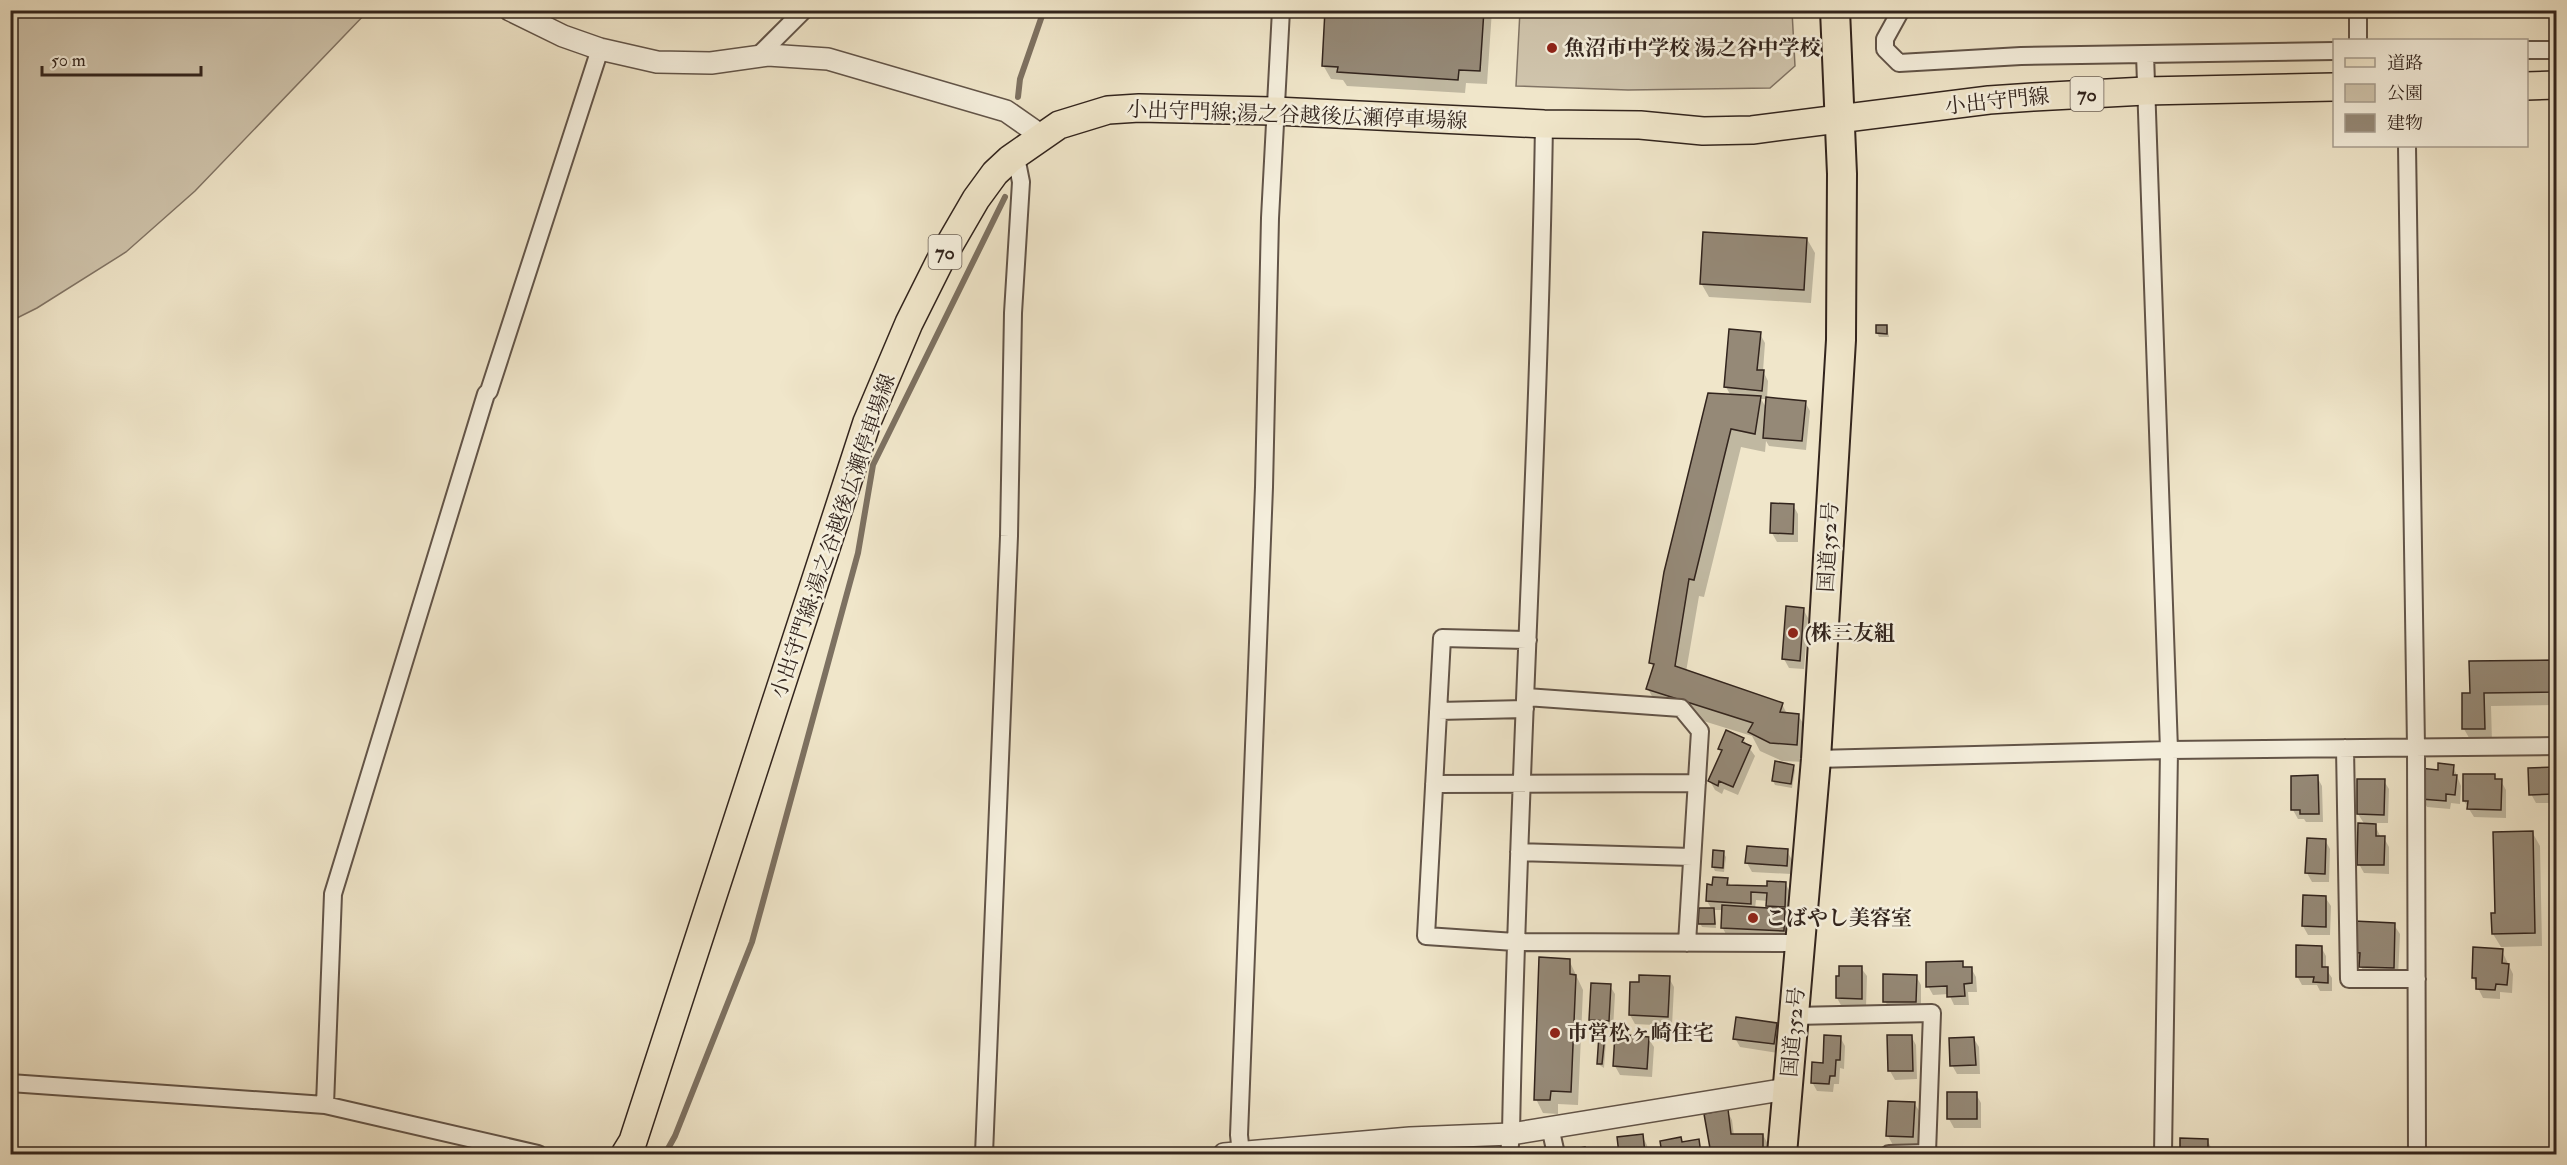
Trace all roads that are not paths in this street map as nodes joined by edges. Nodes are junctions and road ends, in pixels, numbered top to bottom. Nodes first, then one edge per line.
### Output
1 (510, 10) edge
2 (804, 10) edge
3 (1281, 10) edge
4 (1835, 10) edge
5 (1901, 10) edge
6 (2358, 10) edge
7 (2358, 39) edge
8 (600, 49) junction
9 (2528, 50) edge
10 (2556, 50) edge
11 (2333, 51) edge
12 (2145, 54) junction
13 (757, 57) junction
14 (2556, 85) edge
15 (2528, 86) edge
16 (2333, 87) edge
17 (2145, 91) junction
18 (1275, 111) junction
19 (1841, 120) junction
20 (1544, 124) junction
21 (1042, 136) junction
22 (2407, 147) edge
23 (1011, 159) junction
24 (1528, 640) junction
25 (1526, 703) junction
26 (1438, 711) junction
27 (2556, 746) edge
28 (2416, 747) junction
29 (2345, 748) junction
30 (2169, 750) junction
31 (1816, 759) junction
32 (1697, 783) junction
33 (1434, 784) junction
34 (1522, 784) junction
35 (1519, 852) junction
36 (1692, 856) junction
37 (1515, 942) junction
38 (1687, 943) junction
39 (1801, 943) junction
40 (2417, 979) junction
41 (1794, 1016) junction
42 (10, 1083) edge
43 (1787, 1089) junction
44 (325, 1105) junction
45 (1550, 1127) junction
46 (1510, 1144) edge
47 (1235, 1154) edge
48 (538, 1155) edge
49 (625, 1155) edge
50 (984, 1155) edge
51 (1556, 1155) edge
52 (1782, 1155) edge
53 (1890, 1155) edge
54 (2163, 1155) edge
55 (2417, 1155) edge

1 - 8 street
2 - 13 street
3 - 18 street
4 - 19 highway, 国道352号
5 - 12 street
6 - 7 street
8 - 13 street
8 - 44 street
9 - 10 street
11 - 12 street
12 - 17 street
13 - 21 street
14 - 15 main road
16 - 17 main road, 小出守門線 / 70
17 - 19 main road, 小出守門線 / 70
17 - 30 street
18 - 20 main road, 小出守門線;湯之谷越後広瀬停車場線 / 70
18 - 21 main road, 小出守門線;湯之谷越後広瀬停車場線 / 70
18 - 47 street
19 - 20 main road, 小出守門線;湯之谷越後広瀬停車場線 / 70
19 - 31 highway, 国道352号
20 - 24 street
21 - 23 main road, 小出守門線;湯之谷越後広瀬停車場線 / 70
22 - 28 street
23 - 49 main road, 小出守門線;湯之谷越後広瀬停車場線 / 70
23 - 50 street
24 - 25 street
24 - 26 street
25 - 26 street
25 - 32 street
25 - 34 street
26 - 33 street
27 - 28 street
28 - 29 street
28 - 40 street
29 - 30 street
29 - 40 street
30 - 31 street
30 - 54 street
31 - 39 highway, 国道352号
32 - 34 street
32 - 36 street
33 - 34 street
33 - 37 street
34 - 35 street
35 - 36 street
35 - 37 street
36 - 38 street
37 - 38 street
37 - 46 street
38 - 39 street
39 - 41 highway, 国道352号
40 - 55 street
41 - 43 highway, 国道352号
41 - 53 street
42 - 44 street
43 - 45 street
43 - 52 highway, 国道352号
44 - 48 street
45 - 46 street
45 - 51 street
46 - 47 street

